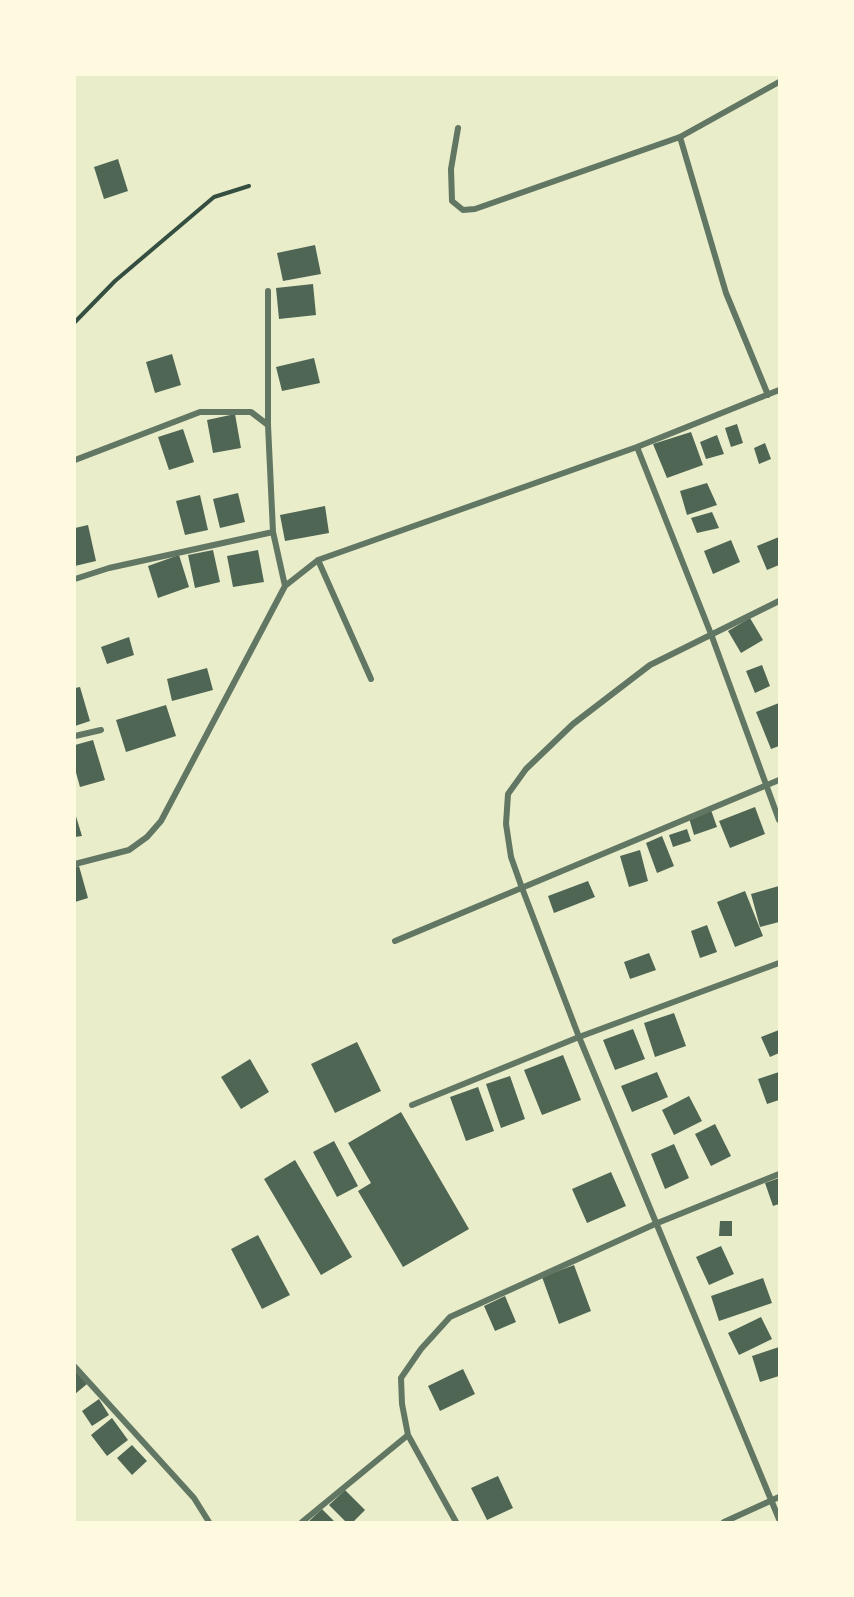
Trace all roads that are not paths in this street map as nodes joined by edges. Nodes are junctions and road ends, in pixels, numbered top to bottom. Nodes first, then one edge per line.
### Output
1 (779, 82) edge
2 (458, 128) dead end
3 (680, 137) junction
4 (268, 291) dead end
5 (779, 390) edge
6 (768, 395) junction
7 (268, 424) junction
8 (637, 447) junction
9 (75, 460) edge
10 (273, 532) junction
11 (318, 560) junction
12 (75, 579) edge
13 (285, 586) junction
14 (779, 601) edge
15 (711, 634) junction
16 (371, 679) dead end
17 (101, 730) dead end
18 (75, 736) edge
19 (779, 780) edge
20 (765, 785) junction
21 (779, 820) edge
22 (75, 864) edge
23 (522, 888) junction
24 (395, 941) dead end
25 (779, 963) edge
26 (579, 1037) junction
27 (412, 1105) dead end
28 (779, 1174) edge
29 (655, 1224) junction
30 (75, 1367) edge
31 (408, 1435) junction
32 (779, 1497) edge
33 (771, 1500) junction
34 (779, 1519) edge
35 (209, 1522) edge
36 (302, 1522) edge
37 (456, 1522) edge
38 (724, 1522) edge

1 - 3 street
2 - 3 street
3 - 6 street
4 - 7 street
5 - 6 street
6 - 8 street
7 - 9 street
7 - 10 street
8 - 11 street
8 - 15 street
10 - 12 street
10 - 13 street
11 - 13 street
11 - 16 street
13 - 22 street
14 - 15 street
15 - 20 street
15 - 23 street
17 - 18 street
19 - 20 street
20 - 21 street
20 - 23 street
23 - 24 street
23 - 26 street
25 - 26 street
26 - 27 street
26 - 29 street
28 - 29 street
29 - 31 street
29 - 33 street
30 - 35 street
31 - 36 street
31 - 37 street
32 - 33 street
33 - 34 street
33 - 38 street

